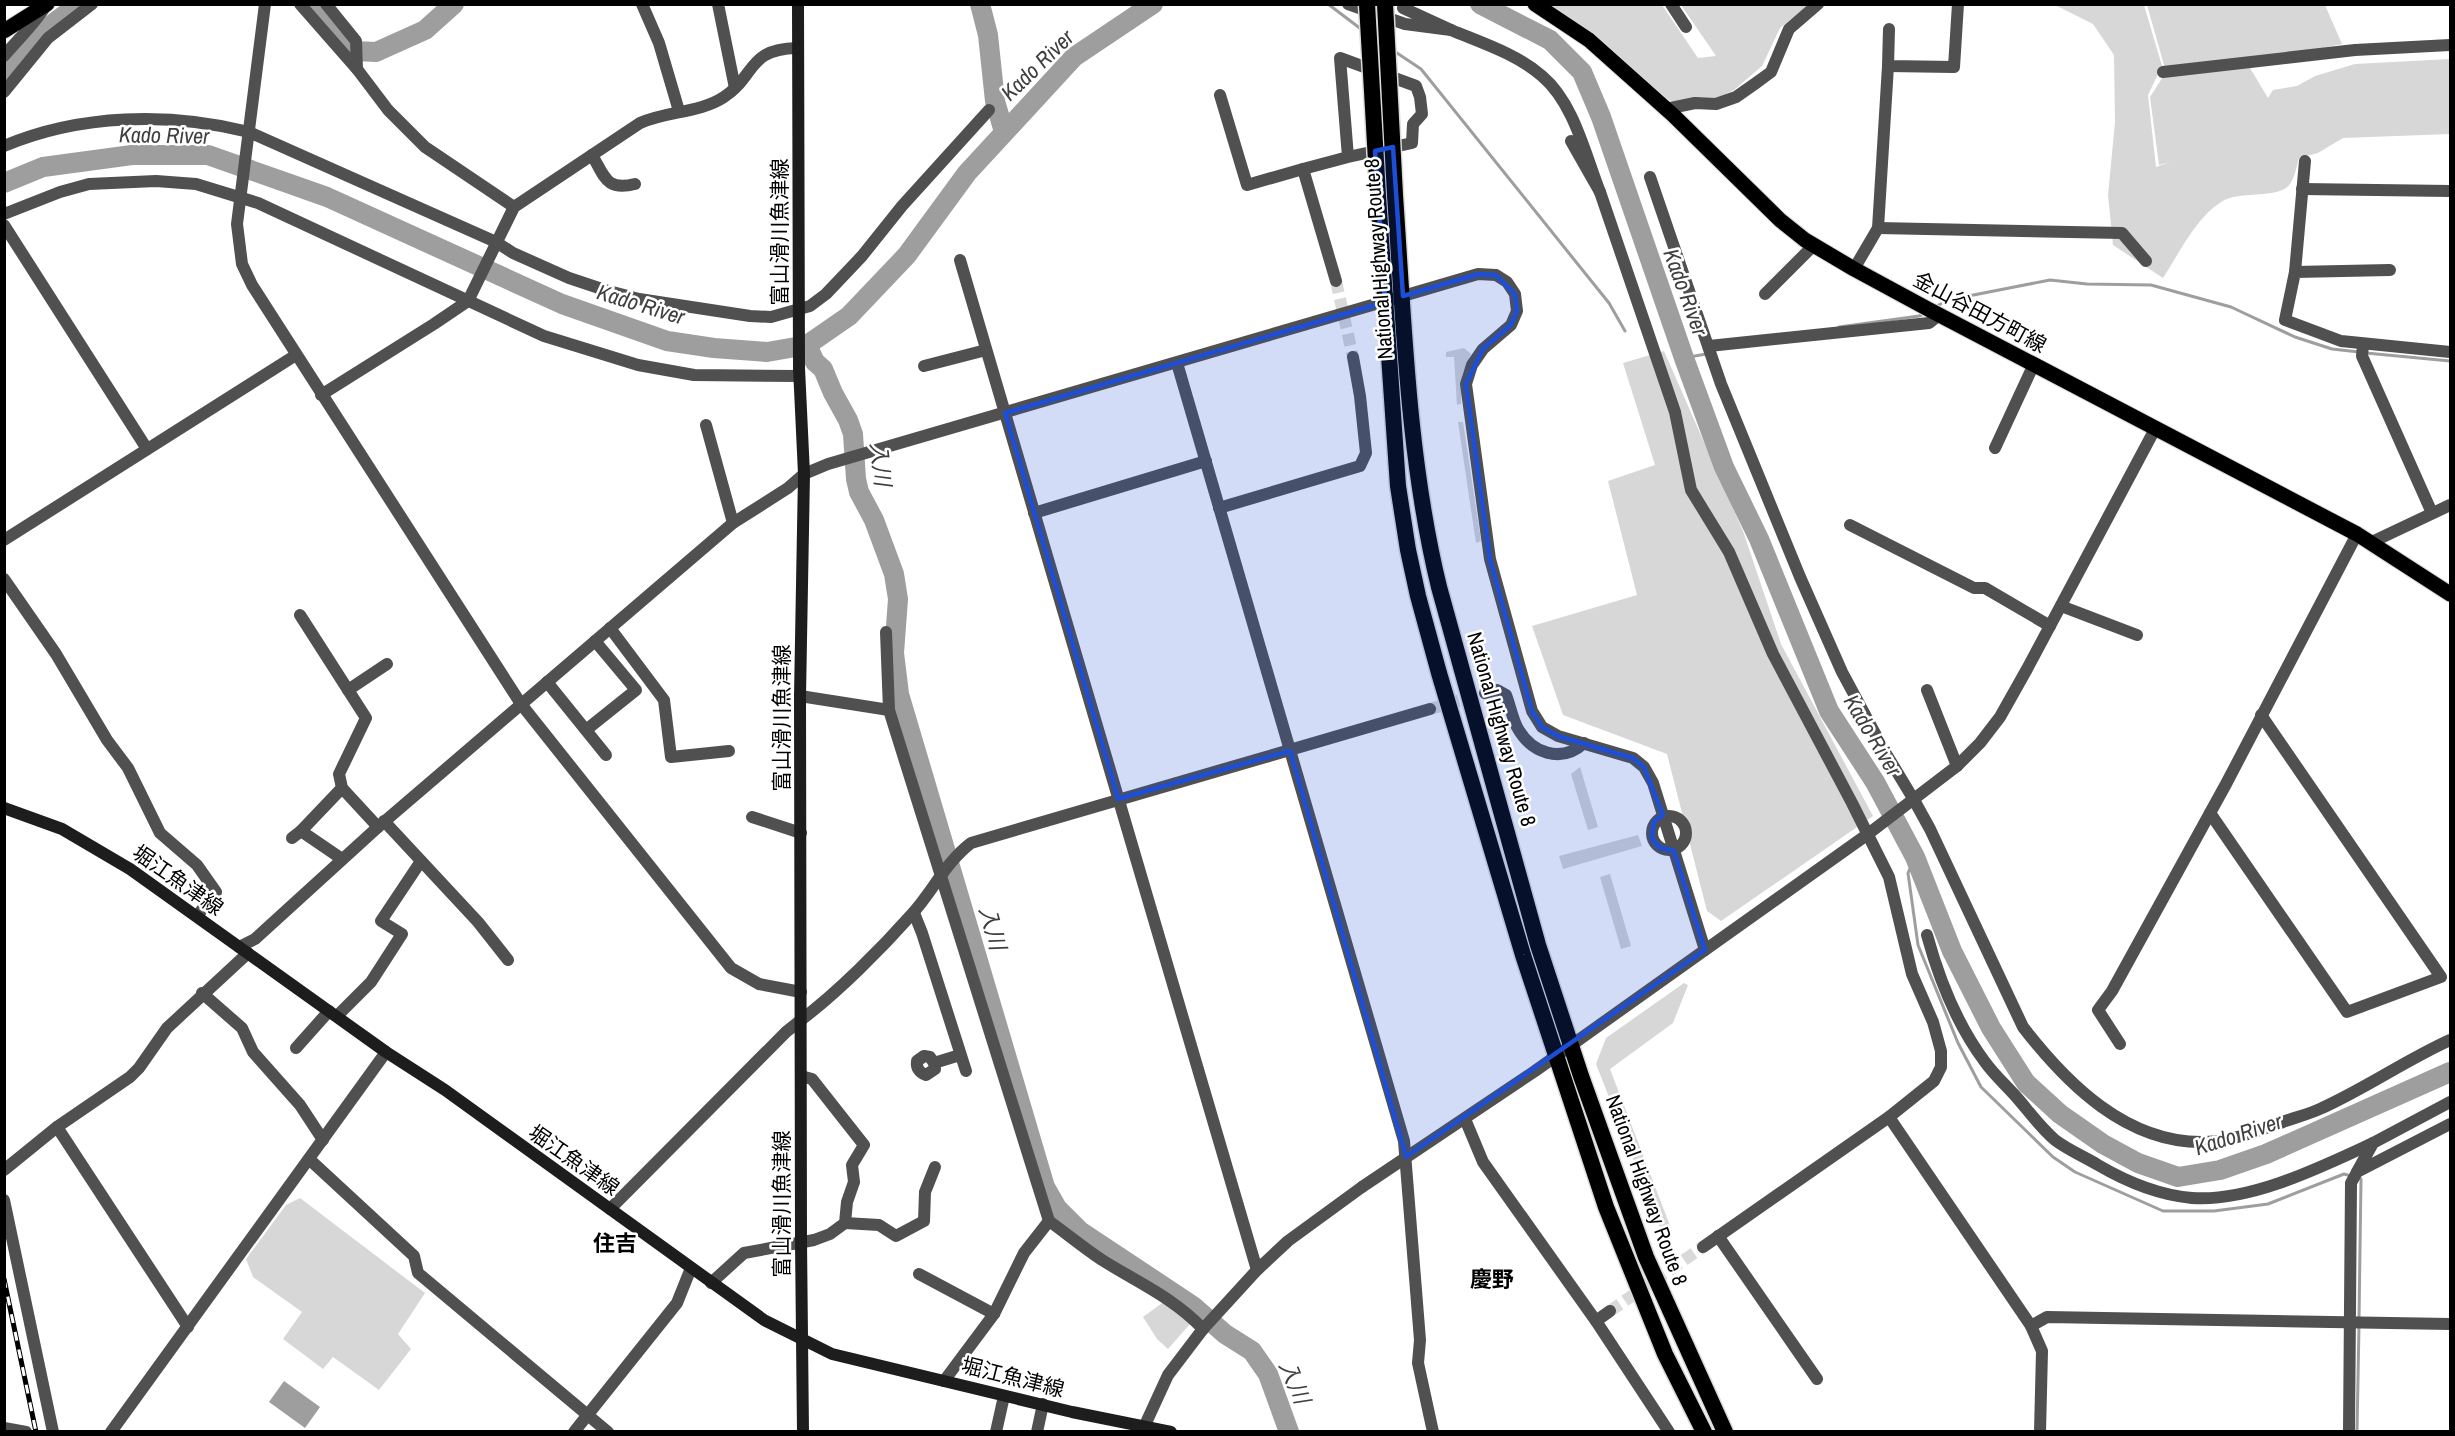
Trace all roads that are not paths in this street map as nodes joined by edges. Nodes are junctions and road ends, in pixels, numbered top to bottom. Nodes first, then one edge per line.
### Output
1 (47, 4) edge
2 (92, 4) edge
3 (265, 4) edge
4 (300, 4) edge
5 (326, 4) edge
6 (642, 4) edge
7 (718, 4) edge
8 (798, 4) edge
9 (1348, 4) edge
10 (1367, 4) edge
11 (1385, 4) edge
12 (1535, 4) edge
13 (1671, 4) edge
14 (1818, 4) edge
15 (1958, 4) edge
16 (1403, 8) dead end
17 (1686, 27) dead end
18 (1889, 29) dead end
19 (1451, 30) junction
20 (4, 31) edge
21 (2451, 45) edge
22 (798, 48) junction
23 (4, 56) edge
24 (1888, 66) junction
25 (357, 69) junction
26 (2163, 72) dead end
27 (735, 88) junction
28 (4, 92) edge
29 (1220, 95) dead end
30 (1666, 109) junction
31 (989, 110) dead end
32 (679, 111) junction
33 (248, 134) junction
34 (1571, 141) dead end
35 (4, 146) edge
36 (592, 155) junction
37 (1348, 157) junction
38 (2305, 161) dead end
39 (1303, 169) junction
40 (1650, 177) dead end
41 (635, 184) dead end
42 (2302, 189) junction
43 (2451, 191) edge
44 (1600, 192) junction
45 (241, 195) junction
46 (514, 207) junction
47 (4, 214) edge
48 (4, 225) edge
49 (1878, 228) junction
50 (495, 244) junction
51 (1814, 245) junction
52 (960, 260) dead end
53 (2146, 261) dead end
54 (1854, 269) junction
55 (2390, 270) dead end
56 (2295, 272) junction
57 (1336, 280) tunnel mouth
58 (1765, 294) dead end
59 (1403, 296) junction
60 (470, 298) junction
61 (1385, 302) junction
62 (798, 311) junction
63 (1933, 311) junction
64 (2363, 345) junction
65 (1709, 346) junction
66 (986, 351) junction
67 (2451, 352) edge
68 (296, 355) junction
69 (1353, 357) tunnel mouth
70 (1177, 363) junction
71 (2034, 364) junction
72 (924, 366) dead end
73 (799, 372) junction
74 (321, 395) junction
75 (1005, 413) junction
76 (706, 425) dead end
77 (2155, 429) junction
78 (1995, 448) dead end
79 (147, 449) junction
80 (1206, 461) junction
81 (804, 474) junction
82 (2451, 505) edge
83 (1219, 508) junction
84 (1034, 513) junction
85 (2432, 513) junction
86 (733, 523) junction
87 (1850, 525) dead end
88 (2357, 534) junction
89 (4, 540) edge
90 (2372, 542) junction
91 (4, 579) edge
92 (2451, 594) edge
93 (2061, 606) junction
94 (300, 615) dead end
95 (2050, 626) junction
96 (610, 628) junction
97 (886, 632) dead end
98 (2137, 635) dead end
99 (595, 641) junction
100 (387, 664) dead end
101 (547, 682) junction
102 (348, 690) junction
103 (1927, 690) dead end
104 (1485, 693) tunnel mouth
105 (800, 696) junction
106 (520, 704) junction
107 (1430, 709) tunnel mouth
108 (889, 710) junction
109 (2261, 715) junction
110 (586, 730) junction
111 (1584, 743) junction
112 (729, 751) dead end
113 (1290, 751) junction
114 (606, 755) dead end
115 (1957, 766) junction
116 (342, 788) junction
117 (1118, 800) junction
118 (1912, 801) junction
119 (4, 808) edge
120 (2210, 813) junction
121 (1663, 815) junction
122 (752, 817) dead end
123 (381, 824) junction
124 (801, 833) junction
125 (1868, 834) junction
126 (1674, 851) junction
127 (342, 859) junction
128 (421, 861) junction
129 (941, 873) junction
130 (914, 913) junction
131 (197, 916) junction
132 (1927, 935) dead end
133 (243, 950) junction
134 (1705, 950) junction
135 (508, 960) dead end
136 (2446, 976) edge
137 (801, 992) junction
138 (202, 993) junction
139 (333, 1013) junction
140 (801, 1020) junction
141 (2451, 1040) edge
142 (1571, 1044) junction
143 (2120, 1044) dead end
144 (296, 1048) dead end
145 (386, 1052) junction
146 (1556, 1054) junction
147 (960, 1055) junction
148 (934, 1063) dead end
149 (966, 1071) dead end
150 (801, 1076) junction
151 (2451, 1102) edge
152 (1889, 1117) junction
153 (1465, 1119) junction
154 (2451, 1124) edge
155 (57, 1127) junction
156 (323, 1140) junction
157 (2373, 1143) junction
158 (1406, 1157) junction
159 (309, 1159) junction
160 (935, 1167) dead end
161 (4, 1170) edge
162 (2357, 1172) junction
163 (4, 1200) edge
164 (610, 1209) junction
165 (1049, 1221) junction
166 (845, 1224) junction
167 (1718, 1236) junction
168 (801, 1241) junction
169 (1703, 1247) tunnel mouth
170 (691, 1268) junction
171 (1257, 1270) junction
172 (919, 1274) dead end
173 (711, 1283) junction
174 (1610, 1311) tunnel mouth
175 (994, 1314) junction
176 (1596, 1321) junction
177 (2349, 1323) junction
178 (2451, 1324) edge
179 (2031, 1326) junction
180 (188, 1327) junction
181 (1203, 1329) junction
182 (801, 1339) junction
183 (1817, 1379) dead end
184 (945, 1381) junction
185 (1004, 1396) junction
186 (1043, 1404) junction
187 (589, 1415) junction
188 (1153, 1428) edge
189 (7, 1429) edge
190 (26, 1431) edge
191 (53, 1431) edge
192 (111, 1431) edge
193 (574, 1431) edge
194 (608, 1431) edge
195 (803, 1431) edge
196 (996, 1431) edge
197 (1036, 1431) edge
198 (1172, 1431) edge
199 (1433, 1431) edge
200 (1668, 1431) edge
201 (1704, 1431) edge
202 (1725, 1431) edge
203 (2040, 1431) edge
204 (2349, 1431) edge

1 - 20 main road
1 - 23 street
2 - 28 street
3 - 33 street
4 - 25 street
5 - 25 street
6 - 32 street
7 - 27 street
8 - 22 main road, 富山滑川魚津線
9 - 19 street
10 - 61 highway, National Highway Route 8, bridge
11 - 59 highway, National Highway Route 8, bridge
12 - 30 main road, 金山谷田方町線
13 - 17 street
14 - 30 street
15 - 24 street
16 - 19 street
18 - 24 street
19 - 44 street
21 - 26 street
22 - 27 street
22 - 62 main road, 富山滑川魚津線
24 - 49 street
25 - 46 street
27 - 32 street
29 - 39 street
30 - 51 main road, 金山谷田方町線
31 - 62 street
32 - 36 street
33 - 35 street
33 - 45 street
33 - 50 street
34 - 44 street
36 - 41 street
36 - 46 street
37 - 37 street
37 - 39 street
38 - 42 street
39 - 57 street
40 - 65 street
42 - 43 street
42 - 56 street
44 - 125 street
45 - 47 street
45 - 60 street
45 - 68 street
46 - 50 street
48 - 79 street
49 - 53 street
49 - 54 street
50 - 60 street
50 - 62 street
51 - 54 main road, 金山谷田方町線
51 - 58 street
52 - 66 street
54 - 63 main road, 金山谷田方町線
55 - 56 street
56 - 64 street
59 - 61 street
59 - 111 street
59 - 142 highway, National Highway Route 8
60 - 73 street
60 - 74 street
61 - 70 street
61 - 146 highway, National Highway Route 8
62 - 73 main road, 富山滑川魚津線
63 - 65 street
63 - 71 main road, 金山谷田方町線
64 - 67 street
64 - 85 street
65 - 118 street
66 - 72 street
66 - 75 street
68 - 74 street
68 - 79 street
69 - 83 street
70 - 75 street
70 - 80 street
71 - 77 main road, 金山谷田方町線
71 - 78 street
73 - 81 main road, 富山滑川魚津線
74 - 106 street
75 - 81 street
75 - 84 street
76 - 86 street
77 - 88 main road, 金山谷田方町線
77 - 93 street
79 - 89 street
80 - 83 street
80 - 84 street
81 - 86 street
81 - 105 main road, 富山滑川魚津線
82 - 85 street
83 - 113 street
84 - 117 street
85 - 90 street
86 - 96 street
87 - 95 street
88 - 90 main road, 金山谷田方町線
88 - 109 street
90 - 92 main road, 金山谷田方町線
91 - 131 street
93 - 95 street
93 - 98 street
94 - 102 street
95 - 115 street
96 - 99 street
96 - 112 street
97 - 108 street
99 - 101 street
99 - 110 street
100 - 102 street
101 - 106 street
101 - 110 street
102 - 116 street
103 - 115 street
104 - 111 street
105 - 108 street
105 - 124 main road, 富山滑川魚津線
106 - 123 street
106 - 137 street
107 - 113 street
108 - 129 street
109 - 120 street
109 - 136 street
110 - 114 street
111 - 121 street
113 - 117 street
113 - 158 street
115 - 118 street
116 - 123 street
116 - 127 street
117 - 129 street
117 - 171 street
118 - 125 street
118 - 141 street
119 - 131 main road, 堀江魚津線
120 - 136 street
120 - 143 street
121 - 126 street
121 - 126 street
122 - 124 street
123 - 127 street
123 - 128 street
124 - 137 main road, 富山滑川魚津線
125 - 134 street
125 - 152 street
126 - 134 street
127 - 133 street
128 - 135 street
128 - 139 street
129 - 130 street
129 - 165 street
130 - 140 street
130 - 147 street
131 - 133 main road, 堀江魚津線
132 - 157 street
133 - 138 street
133 - 139 main road, 堀江魚津線
134 - 142 street
137 - 140 main road, 富山滑川魚津線
138 - 155 street
138 - 156 street
139 - 144 street
139 - 145 main road, 堀江魚津線
140 - 150 main road, 富山滑川魚津線
140 - 164 street
142 - 146 street
142 - 202 highway, National Highway Route 8
145 - 156 street
145 - 164 main road, 堀江魚津線
146 - 153 street
146 - 201 highway, National Highway Route 8
147 - 148 street
147 - 149 street
150 - 166 street
150 - 168 main road, 富山滑川魚津線
151 - 157 street
152 - 167 street
152 - 179 street
153 - 158 street
153 - 176 street
154 - 162 street
155 - 161 street
155 - 180 street
156 - 159 street
157 - 162 street
158 - 171 street
158 - 199 street
159 - 180 street
159 - 187 street
160 - 166 street
162 - 177 street
163 - 191 street
164 - 170 main road, 堀江魚津線
165 - 175 street
165 - 181 street
166 - 168 street
167 - 169 street
167 - 183 street
168 - 173 street
168 - 182 main road, 富山滑川魚津線
170 - 173 main road, 堀江魚津線
170 - 187 street
171 - 181 street
172 - 175 street
173 - 182 main road, 堀江魚津線
174 - 176 street
175 - 184 street
176 - 200 street
177 - 178 street
177 - 179 street
177 - 204 street
179 - 203 street
180 - 192 street
181 - 188 street
182 - 184 main road, 堀江魚津線
182 - 195 main road, 富山滑川魚津線
184 - 185 main road, 堀江魚津線
185 - 186 main road, 堀江魚津線
185 - 196 street
186 - 188 main road, 堀江魚津線
186 - 197 street
187 - 193 street
187 - 194 street
188 - 198 main road, 堀江魚津線
189 - 190 street

